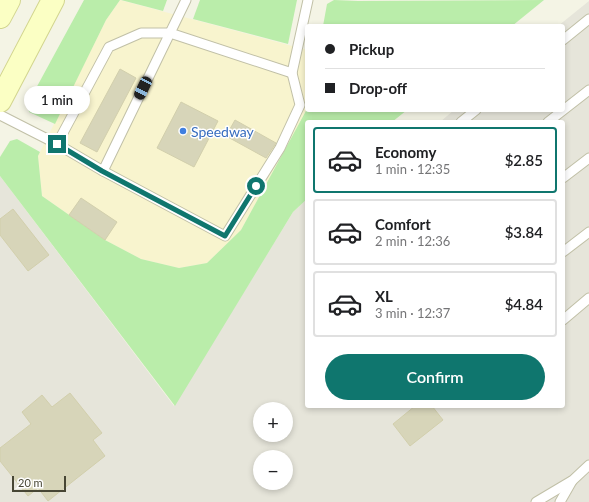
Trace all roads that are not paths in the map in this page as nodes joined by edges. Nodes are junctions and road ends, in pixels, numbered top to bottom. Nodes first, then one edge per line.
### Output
1 (9, 0) edge
2 (53, 0) edge
3 (186, 0) edge
4 (308, 0) edge
5 (0, 17) edge
6 (589, 19) edge
7 (170, 33) junction
8 (565, 38) edge
9 (292, 73) junction
10 (589, 90) edge
11 (0, 101) edge
12 (565, 109) edge
13 (474, 112) edge
14 (561, 112) edge
15 (0, 115) edge
16 (464, 120) edge
17 (551, 120) edge
18 (57, 144) junction
19 (589, 158) edge
20 (102, 171) junction
21 (565, 176) edge
22 (589, 232) edge
23 (565, 250) edge
24 (589, 298) edge
25 (565, 318) edge
26 (589, 465) edge
27 (573, 480) junction
28 (536, 502) edge
29 (560, 502) edge

1 - 5 main road
2 - 11 main road
3 - 7 lane
4 - 9 lane
6 - 8 lane
7 - 9 lane
7 - 18 lane
7 - 20 lane
9 - 20 lane
10 - 12 lane
13 - 16 lane
14 - 17 lane
15 - 18 lane
18 - 20 lane
19 - 21 lane
22 - 23 lane
24 - 25 lane
26 - 27 lane
27 - 28 lane
27 - 29 lane

